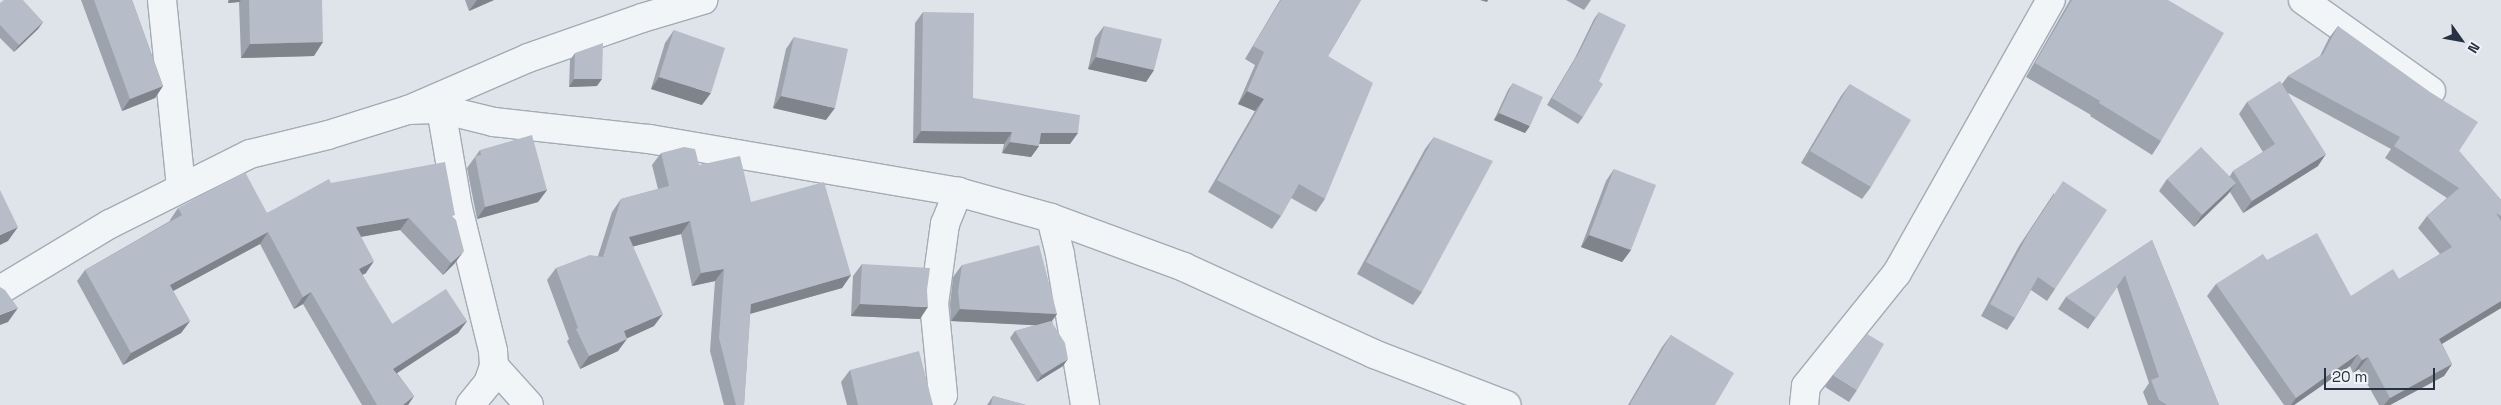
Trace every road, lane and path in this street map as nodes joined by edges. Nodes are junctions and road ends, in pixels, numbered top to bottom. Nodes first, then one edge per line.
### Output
1 (162, 0) edge
2 (703, 0) edge
3 (2051, 0) edge
4 (2303, 0) edge
5 (2431, 91) edge
6 (408, 110) junction
7 (441, 110) junction
8 (181, 187) junction
9 (958, 192) junction
10 (1051, 218) junction
11 (0, 290) edge
12 (494, 366) junction
13 (943, 396) dead end
14 (470, 405) edge
15 (530, 405) edge
16 (1085, 405) edge
17 (1506, 405) edge
18 (1804, 405) edge

1 - 8 street
2 - 6 street
3 - 18 street
4 - 5 street
6 - 7 street
6 - 8 street
7 - 9 street
7 - 12 street
8 - 11 street
9 - 10 street
9 - 13 street
10 - 16 street
10 - 17 street
12 - 14 street
12 - 15 street

